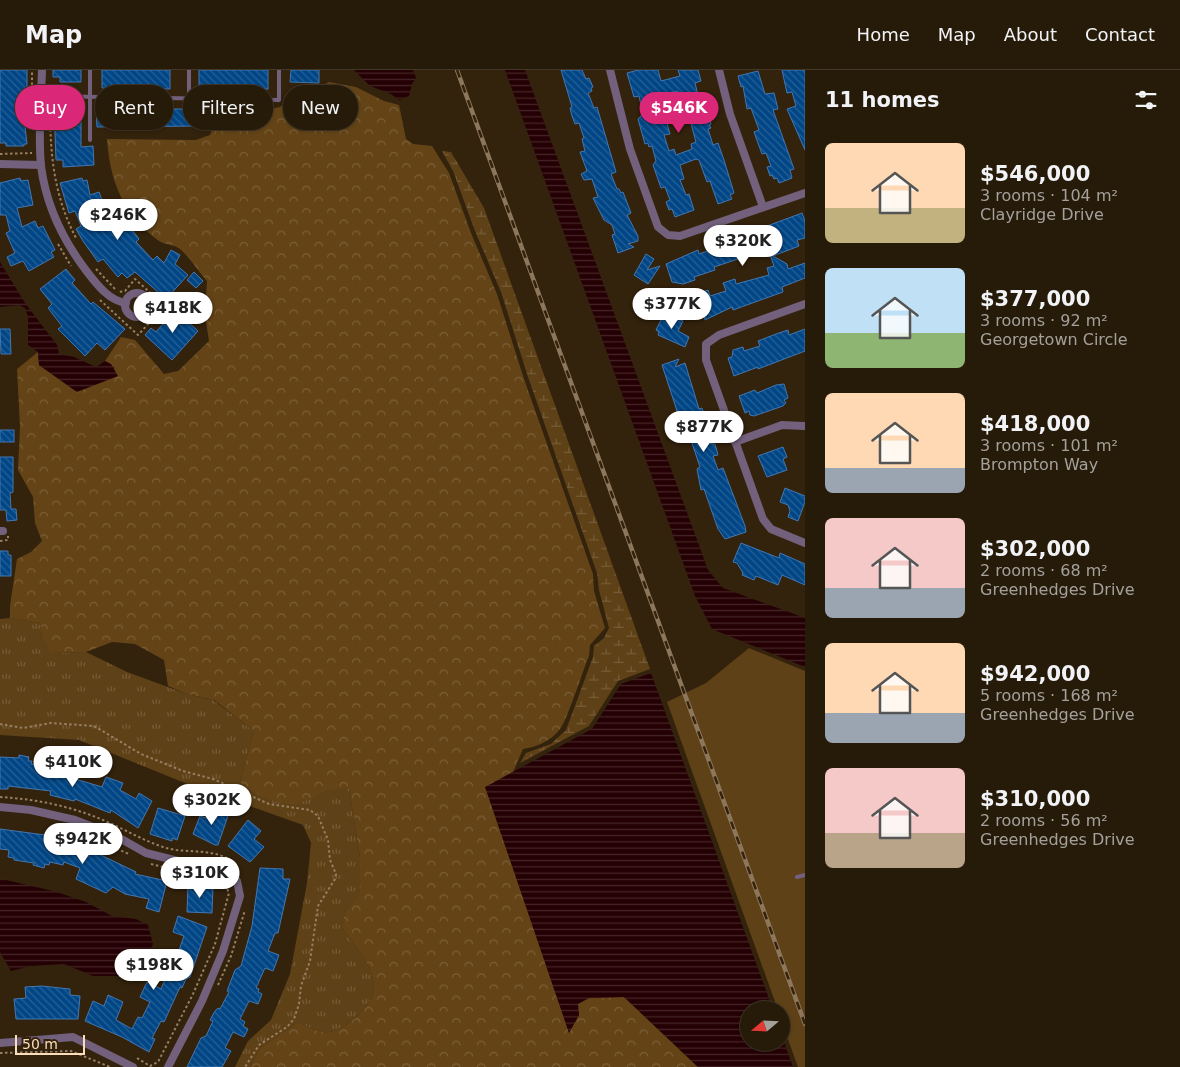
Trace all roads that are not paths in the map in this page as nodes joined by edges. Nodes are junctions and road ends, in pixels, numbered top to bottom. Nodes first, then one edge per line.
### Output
1 (42, 70) edge
2 (90, 70) edge
3 (189, 70) edge
4 (279, 70) edge
5 (610, 70) edge
6 (719, 70) edge
7 (42, 85) edge
8 (189, 85) edge
9 (85, 97) edge
10 (90, 97) junction
11 (183, 99) edge
12 (273, 100) edge
13 (42, 130) edge
14 (90, 140) dead end
15 (0, 164) edge
16 (41, 165) junction
17 (805, 192) edge
18 (763, 207) junction
19 (126, 304) dead end
20 (805, 304) edge
21 (804, 426) edge
22 (735, 442) junction
23 (805, 543) edge
24 (0, 807) edge
25 (805, 875) edge
26 (797, 877) dead end
27 (0, 1043) edge
28 (133, 1067) edge
29 (168, 1067) edge

1 - 7 street
2 - 10 lane
3 - 8 lane
4 - 12 lane
5 - 18 street
6 - 18 street
9 - 10 lane
10 - 11 lane
10 - 14 lane
13 - 16 street
15 - 16 street
16 - 19 street
17 - 18 street
20 - 22 street
21 - 22 street
22 - 23 street
24 - 29 street
25 - 26 lane
27 - 28 street

